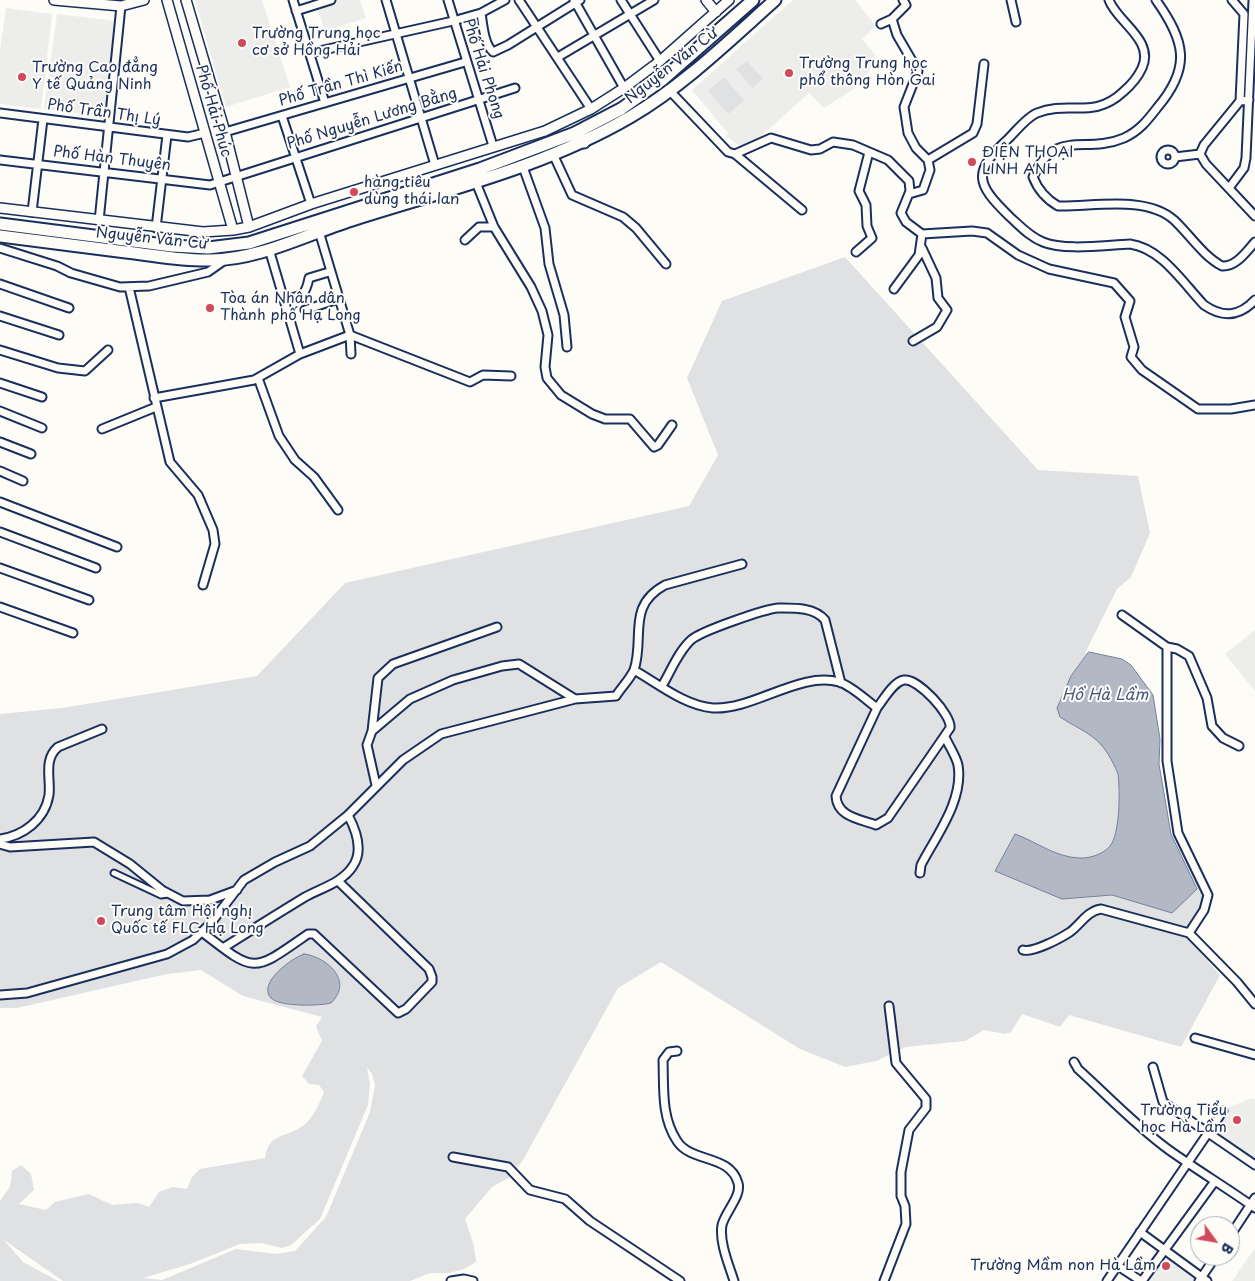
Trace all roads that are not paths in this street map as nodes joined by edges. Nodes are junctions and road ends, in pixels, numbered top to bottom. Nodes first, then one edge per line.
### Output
1 (54, 0) edge
2 (144, 0) edge
3 (167, 0) edge
4 (186, 0) edge
5 (292, 0) edge
6 (331, 0) edge
7 (386, 0) edge
8 (448, 0) edge
9 (505, 0) edge
10 (519, 0) edge
11 (621, 0) edge
12 (654, 0) edge
13 (706, 0) edge
14 (729, 0) edge
15 (753, 0) edge
16 (775, 0) edge
17 (903, 0) edge
18 (1011, 0) edge
19 (1109, 0) edge
20 (1156, 0) edge
21 (1232, 0) edge
22 (1253, 0) edge
23 (577, 1) edge
24 (122, 6) junction
25 (296, 12) junction
26 (716, 12) junction
27 (481, 13) junction
28 (1244, 14) junction
29 (1253, 14) junction
30 (631, 15) junction
31 (892, 19) junction
32 (453, 21) junction
33 (1016, 22) dead end
34 (881, 24) dead end
35 (537, 26) junction
36 (396, 33) junction
37 (594, 36) junction
38 (310, 53) junction
39 (558, 56) junction
40 (660, 61) junction
41 (466, 62) junction
42 (984, 64) dead end
43 (408, 79) junction
44 (515, 88) dead end
45 (624, 88) junction
46 (669, 90) junction
47 (478, 100) junction
48 (1249, 100) junction
49 (1240, 101) junction
50 (325, 103) junction
51 (591, 108) junction
52 (0, 113) edge
53 (282, 116) junction
54 (43, 118) junction
55 (423, 119) junction
56 (110, 127) junction
57 (225, 132) junction
58 (205, 133) junction
59 (575, 133) junction
60 (167, 135) junction
61 (584, 142) junction
62 (493, 146) junction
63 (869, 152) junction
64 (553, 154) junction
65 (735, 154) junction
66 (1200, 154) junction
67 (296, 157) junction
68 (1176, 157) dead end
69 (0, 160) edge
70 (928, 160) junction
71 (38, 164) junction
72 (434, 165) junction
73 (523, 167) junction
74 (105, 172) junction
75 (236, 177) junction
76 (162, 179) junction
77 (475, 180) junction
78 (220, 184) junction
79 (1229, 188) junction
80 (909, 194) junction
81 (311, 204) junction
82 (0, 208) edge
83 (802, 210) dead end
84 (32, 212) junction
85 (1255, 216) edge
86 (99, 220) junction
87 (0, 224) edge
88 (317, 226) junction
89 (249, 227) junction
90 (494, 227) junction
91 (156, 228) junction
92 (233, 230) junction
93 (922, 234) junction
94 (0, 236) edge
95 (465, 240) dead end
96 (1255, 242) edge
97 (0, 248) edge
98 (922, 248) junction
99 (269, 249) junction
100 (856, 252) dead end
101 (226, 259) junction
102 (666, 264) dead end
103 (329, 272) junction
104 (0, 284) edge
105 (129, 286) junction
106 (894, 290) dead end
107 (338, 299) junction
108 (284, 300) junction
109 (1255, 300) edge
110 (70, 308) dead end
111 (305, 310) dead end
112 (0, 316) edge
113 (58, 335) dead end
114 (350, 335) junction
115 (913, 342) dead end
116 (567, 347) dead end
117 (0, 350) edge
118 (108, 350) dead end
119 (300, 354) junction
120 (351, 354) dead end
121 (511, 376) dead end
122 (258, 378) junction
123 (0, 383) edge
124 (42, 397) dead end
125 (154, 398) junction
126 (1255, 405) edge
127 (156, 408) junction
128 (0, 412) edge
129 (672, 425) dead end
130 (42, 428) dead end
131 (102, 429) dead end
132 (0, 442) edge
133 (31, 454) dead end
134 (0, 472) edge
135 (23, 481) dead end
136 (0, 502) edge
137 (338, 510) dead end
138 (0, 532) edge
139 (117, 547) dead end
140 (742, 564) dead end
141 (0, 568) edge
142 (96, 568) dead end
143 (203, 585) dead end
144 (89, 600) dead end
145 (0, 607) edge
146 (1122, 615) dead end
147 (497, 627) dead end
148 (74, 634) dead end
149 (1167, 647) junction
150 (634, 670) junction
151 (841, 682) junction
152 (662, 686) junction
153 (575, 699) junction
154 (877, 708) junction
155 (102, 729) dead end
156 (372, 731) junction
157 (945, 737) junction
158 (1239, 746) dead end
159 (376, 785) junction
160 (348, 815) junction
161 (0, 839) edge
162 (0, 844) edge
163 (114, 873) dead end
164 (920, 873) dead end
165 (338, 881) junction
166 (237, 890) junction
167 (170, 894) junction
168 (202, 932) junction
169 (1189, 933) junction
170 (223, 948) junction
171 (1023, 950) dead end
172 (0, 995) edge
173 (1255, 1004) edge
174 (889, 1006) dead end
175 (1194, 1038) dead end
176 (677, 1051) dead end
177 (1255, 1055) edge
178 (1074, 1062) dead end
179 (1153, 1067) dead end
180 (1223, 1111) dead end
181 (1208, 1134) junction
182 (453, 1157) dead end
183 (1189, 1163) junction
184 (1255, 1165) edge
185 (1215, 1181) junction
186 (1255, 1198) edge
187 (1253, 1207) edge
188 (1240, 1223) edge
189 (1140, 1232) junction
190 (1164, 1251) junction
191 (1118, 1266) junction
192 (1210, 1266) edge
193 (1202, 1280) edge
194 (451, 1281) edge
195 (473, 1281) edge
196 (680, 1281) edge
197 (734, 1281) edge
198 (884, 1281) edge
199 (1107, 1281) edge
200 (1142, 1281) edge

1 - 24 street
2 - 24 street
3 - 58 street, Phố Hải Phúc
4 - 57 street, Phố Hải Phúc
5 - 25 street
6 - 25 street
7 - 36 street
8 - 32 street, Phố Hải Phong
9 - 27 street
10 - 35 street
11 - 30 street
12 - 30 street
13 - 26 street
14 - 26 street, Nguyễn Văn Cừ
15 - 59 main road, Nguyễn Văn Cừ
16 - 46 main road, Nguyễn Văn Cừ
17 - 31 street
18 - 33 street
19 - 109 street
20 - 96 street
21 - 28 street
22 - 29 street
23 - 35 street
23 - 37 street
24 - 56 street
25 - 38 street
26 - 40 street, Nguyễn Văn Cừ
27 - 32 street
27 - 35 street
28 - 29 street
28 - 49 street
29 - 48 street
30 - 37 street
30 - 40 street
31 - 34 street
31 - 70 street
32 - 36 street
32 - 41 street, Phố Hải Phong
35 - 39 street
36 - 38 street
36 - 43 street
37 - 39 street
37 - 45 street
38 - 50 street
39 - 51 street
40 - 45 street, Nguyễn Văn Cừ
41 - 43 street, Phố Trần Thì Kiến
41 - 47 street, Phố Hải Phong
42 - 70 street
43 - 50 street, Phố Trần Thì Kiến
43 - 55 street
44 - 47 street, Phố Nguyễn Lương Bằng
45 - 51 street, Nguyễn Văn Cừ
46 - 61 main road, Nguyễn Văn Cừ
46 - 65 street
47 - 55 street, Phố Nguyễn Lương Bằng
47 - 62 street, Phố Hải Phong
48 - 49 street
48 - 79 street
49 - 66 street
50 - 53 street, Phố Trần Thì Kiến
51 - 62 street, Nguyễn Văn Cừ
52 - 54 street, Phố Trần Thị Lý
53 - 57 street, Phố Trần Thì Kiến
53 - 67 street
54 - 56 street, Phố Trần Thị Lý
54 - 71 street
55 - 67 street, Phố Nguyễn Lương Bằng
55 - 72 street
56 - 60 street, Phố Trần Thị Lý
56 - 74 street
57 - 75 street, Phố Hải Phúc
58 - 60 street, Phố Trần Thị Lý
58 - 78 street, Phố Hải Phúc
59 - 61 main road
59 - 88 main road, Nguyễn Văn Cừ
60 - 76 street
61 - 64 main road, Nguyễn Văn Cừ
62 - 72 street, Nguyễn Văn Cừ
63 - 65 street
63 - 80 street
63 - 100 street
64 - 73 main road, Nguyễn Văn Cừ
64 - 102 street
65 - 83 street
66 - 68 street
66 - 79 street
67 - 75 street, Phố Nguyễn Lương Bằng
67 - 81 street
69 - 71 street, Phố Hàn Thuyên
70 - 80 street
71 - 74 street, Phố Hàn Thuyên
71 - 84 street
72 - 81 street, Nguyễn Văn Cừ
73 - 77 main road, Nguyễn Văn Cừ
73 - 116 street
74 - 76 street, Phố Hàn Thuyên
74 - 86 street
75 - 78 street, Phố Nguyễn Lương Bằng
75 - 89 street, Phố Hải Phúc
76 - 78 street, Phố Hàn Thuyên
76 - 91 street
77 - 88 main road, Nguyễn Văn Cừ
77 - 90 street
78 - 92 street, Phố Hải Phúc
79 - 85 street
80 - 93 street
81 - 89 street, Nguyễn Văn Cừ
82 - 84 street, Nguyễn Văn Cừ
84 - 86 street, Nguyễn Văn Cừ
86 - 91 street, Nguyễn Văn Cừ
87 - 88 main road, Nguyễn Văn Cừ
88 - 99 main road, Nguyễn Văn Cừ
88 - 103 street
89 - 92 street, Nguyễn Văn Cừ
90 - 95 street
90 - 129 street
91 - 92 street, Nguyễn Văn Cừ
93 - 98 street
93 - 126 street
94 - 101 main road, Nguyễn Văn Cừ
97 - 105 street
98 - 106 street
98 - 115 street
99 - 101 main road, Nguyễn Văn Cừ
99 - 108 street
101 - 105 street
103 - 107 street
103 - 108 street
104 - 110 street
105 - 125 street
107 - 111 street
107 - 114 street
108 - 119 street
112 - 113 street
114 - 119 street
114 - 120 street
114 - 121 street
117 - 118 street
119 - 122 street
122 - 125 street
122 - 137 street
123 - 124 street
125 - 127 street
127 - 131 street
127 - 143 street
128 - 130 street
132 - 133 street
134 - 135 street
136 - 139 street
138 - 142 street
140 - 150 street
141 - 144 street
145 - 148 street
146 - 149 street
147 - 156 street
149 - 158 street
149 - 169 street
150 - 152 street
150 - 153 street
151 - 152 street
151 - 152 street
151 - 154 street
153 - 156 street
153 - 159 street
154 - 157 street
154 - 157 street
155 - 161 street
156 - 159 street
157 - 164 street
159 - 160 street
160 - 165 street
160 - 166 street
162 - 167 street
163 - 167 street
165 - 170 street
165 - 170 street
166 - 167 street
166 - 168 street
168 - 170 street
168 - 172 street
169 - 171 street
169 - 173 street
174 - 198 street
175 - 177 street
176 - 197 street
178 - 183 street
179 - 181 street
180 - 181 street
181 - 183 street
181 - 184 street
182 - 196 street
183 - 185 street
183 - 189 street
185 - 187 street
185 - 190 street
186 - 187 street
187 - 188 street
189 - 190 street
189 - 191 street
190 - 193 street
190 - 200 street
191 - 199 street
191 - 200 street
192 - 193 street
194 - 195 street

